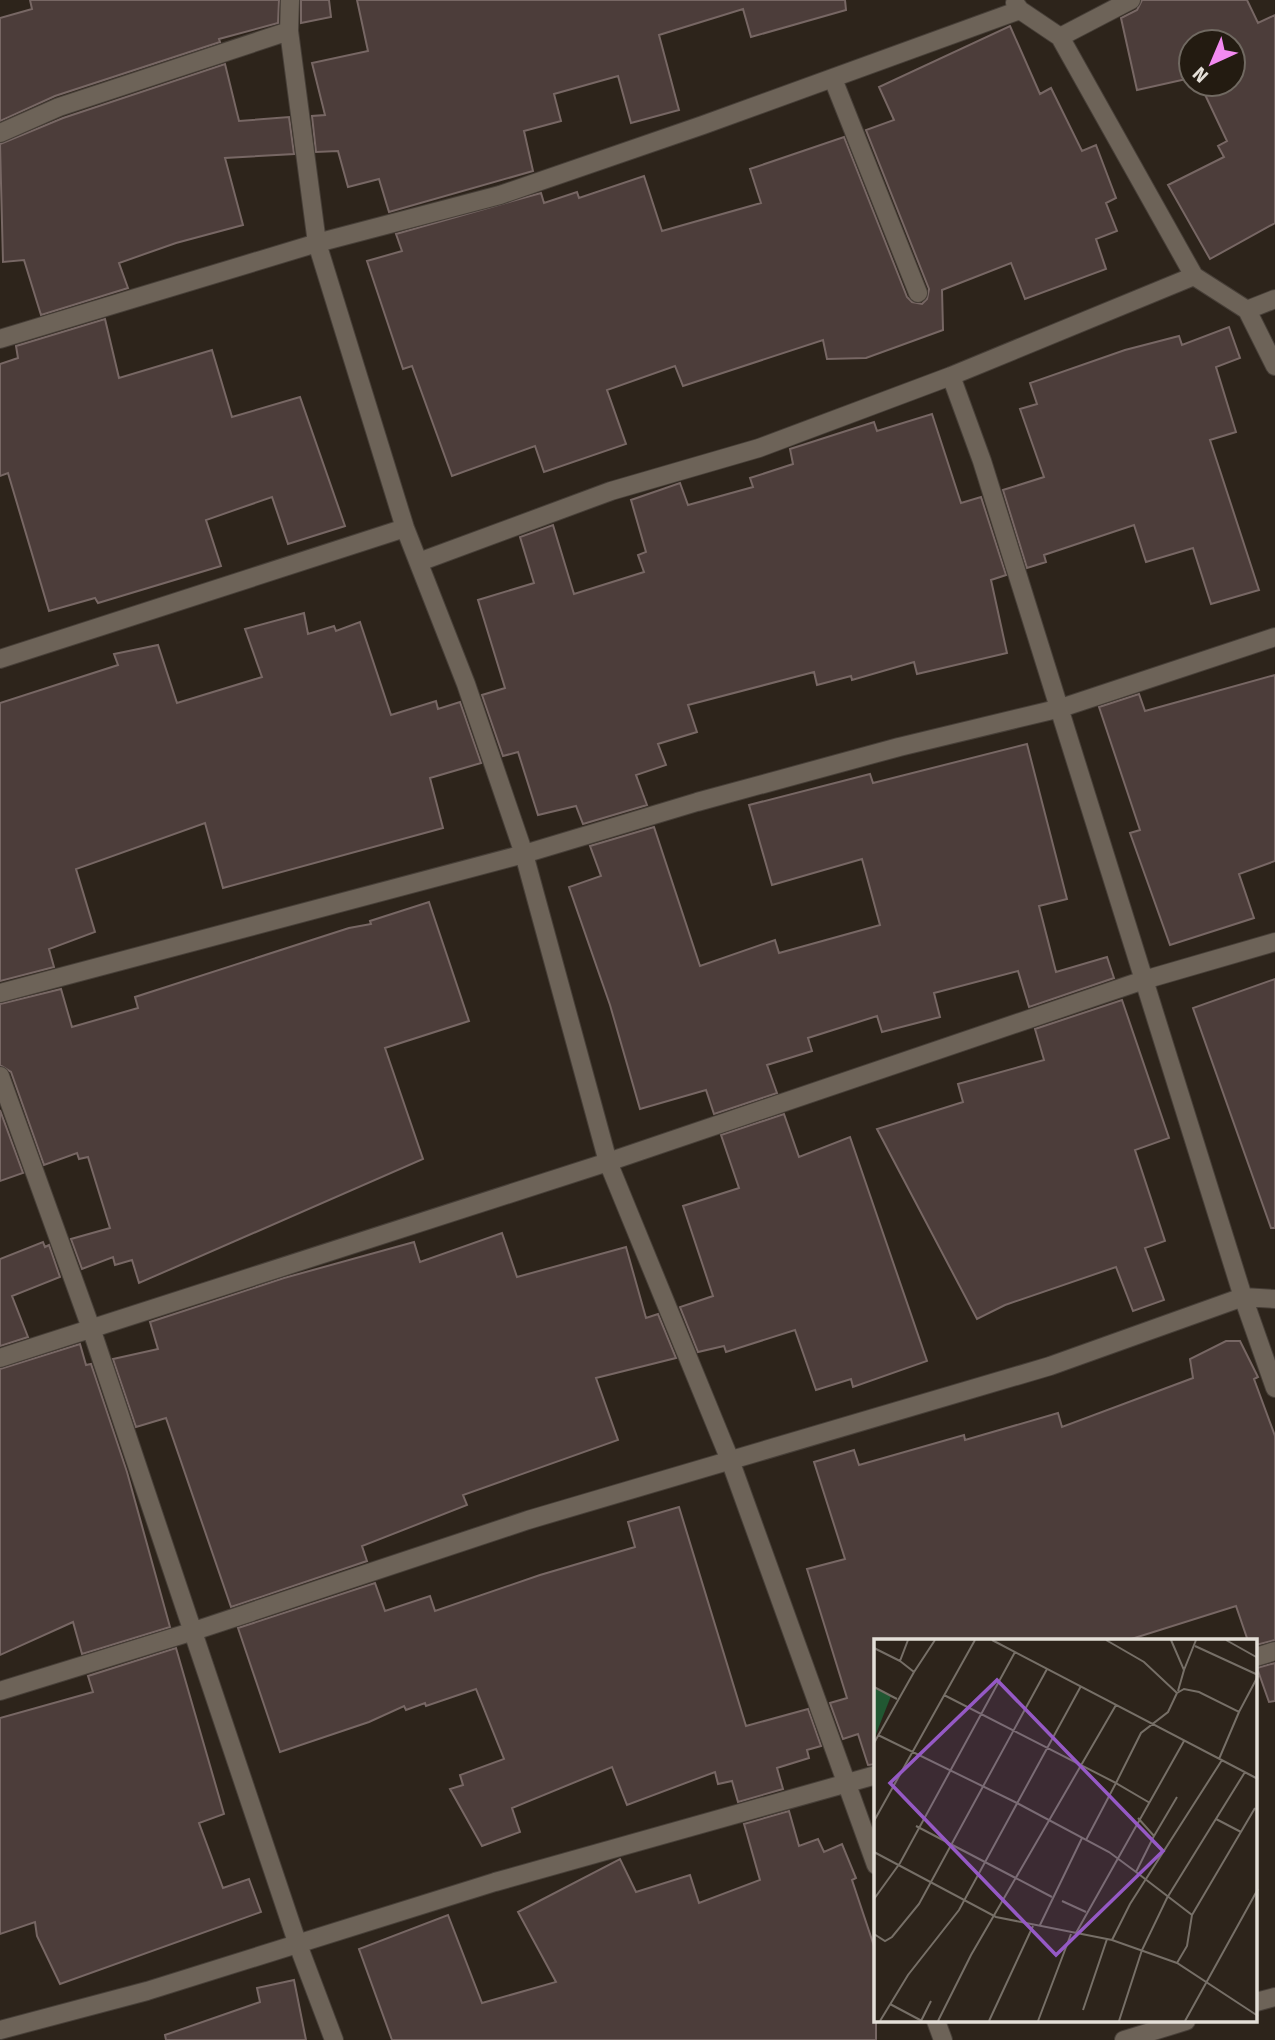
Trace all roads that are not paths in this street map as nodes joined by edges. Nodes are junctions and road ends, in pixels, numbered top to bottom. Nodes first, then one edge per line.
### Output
1 (290, 0) edge
2 (1131, 0) edge
3 (1017, 5) edge
4 (289, 31) junction
5 (1060, 37) junction
6 (833, 79) junction
7 (0, 133) edge
8 (317, 243) junction
9 (1194, 275) junction
10 (918, 293) dead end
11 (1275, 299) edge
12 (1247, 310) junction
13 (0, 339) edge
14 (1275, 366) edge
15 (951, 376) junction
16 (405, 528) junction
17 (419, 562) junction
18 (1275, 637) edge
19 (0, 659) edge
20 (1061, 708) junction
21 (524, 854) junction
22 (1275, 942) edge
23 (1144, 980) junction
24 (0, 993) edge
25 (0, 1076) edge
26 (608, 1162) junction
27 (1243, 1297) junction
28 (1275, 1298) edge
29 (92, 1331) junction
30 (0, 1358) edge
31 (1275, 1388) edge
32 (730, 1460) junction
33 (194, 1631) junction
34 (1275, 1651) edge
35 (1258, 1656) edge
36 (0, 1691) edge
37 (874, 1775) edge
38 (845, 1785) junction
39 (874, 1860) edge
40 (297, 1942) junction
41 (1275, 1997) edge
42 (1258, 2001) edge
43 (936, 2022) edge
44 (1183, 2022) edge
45 (0, 2030) edge
46 (334, 2040) edge
47 (943, 2040) edge
48 (1124, 2040) edge

1 - 4 street
2 - 5 street
3 - 5 street
3 - 6 street
4 - 7 street
4 - 8 street
5 - 9 street
6 - 8 street
6 - 10 street
8 - 13 street
8 - 16 street
9 - 12 street
9 - 15 street
11 - 12 street
12 - 14 street
15 - 17 street
15 - 20 street
16 - 17 street
16 - 19 street
17 - 21 street
18 - 20 street
20 - 21 street
20 - 23 street
21 - 24 street
21 - 26 street
22 - 23 street
23 - 26 street
23 - 27 street
25 - 29 street
26 - 29 street
26 - 32 street
27 - 28 street
27 - 31 street
27 - 32 street
29 - 30 street
29 - 33 street
32 - 33 street
32 - 38 street
33 - 36 street
33 - 40 street
34 - 35 street
37 - 38 street
38 - 39 street
38 - 40 street
40 - 45 street
40 - 46 street
41 - 42 street
43 - 47 street
44 - 48 street

